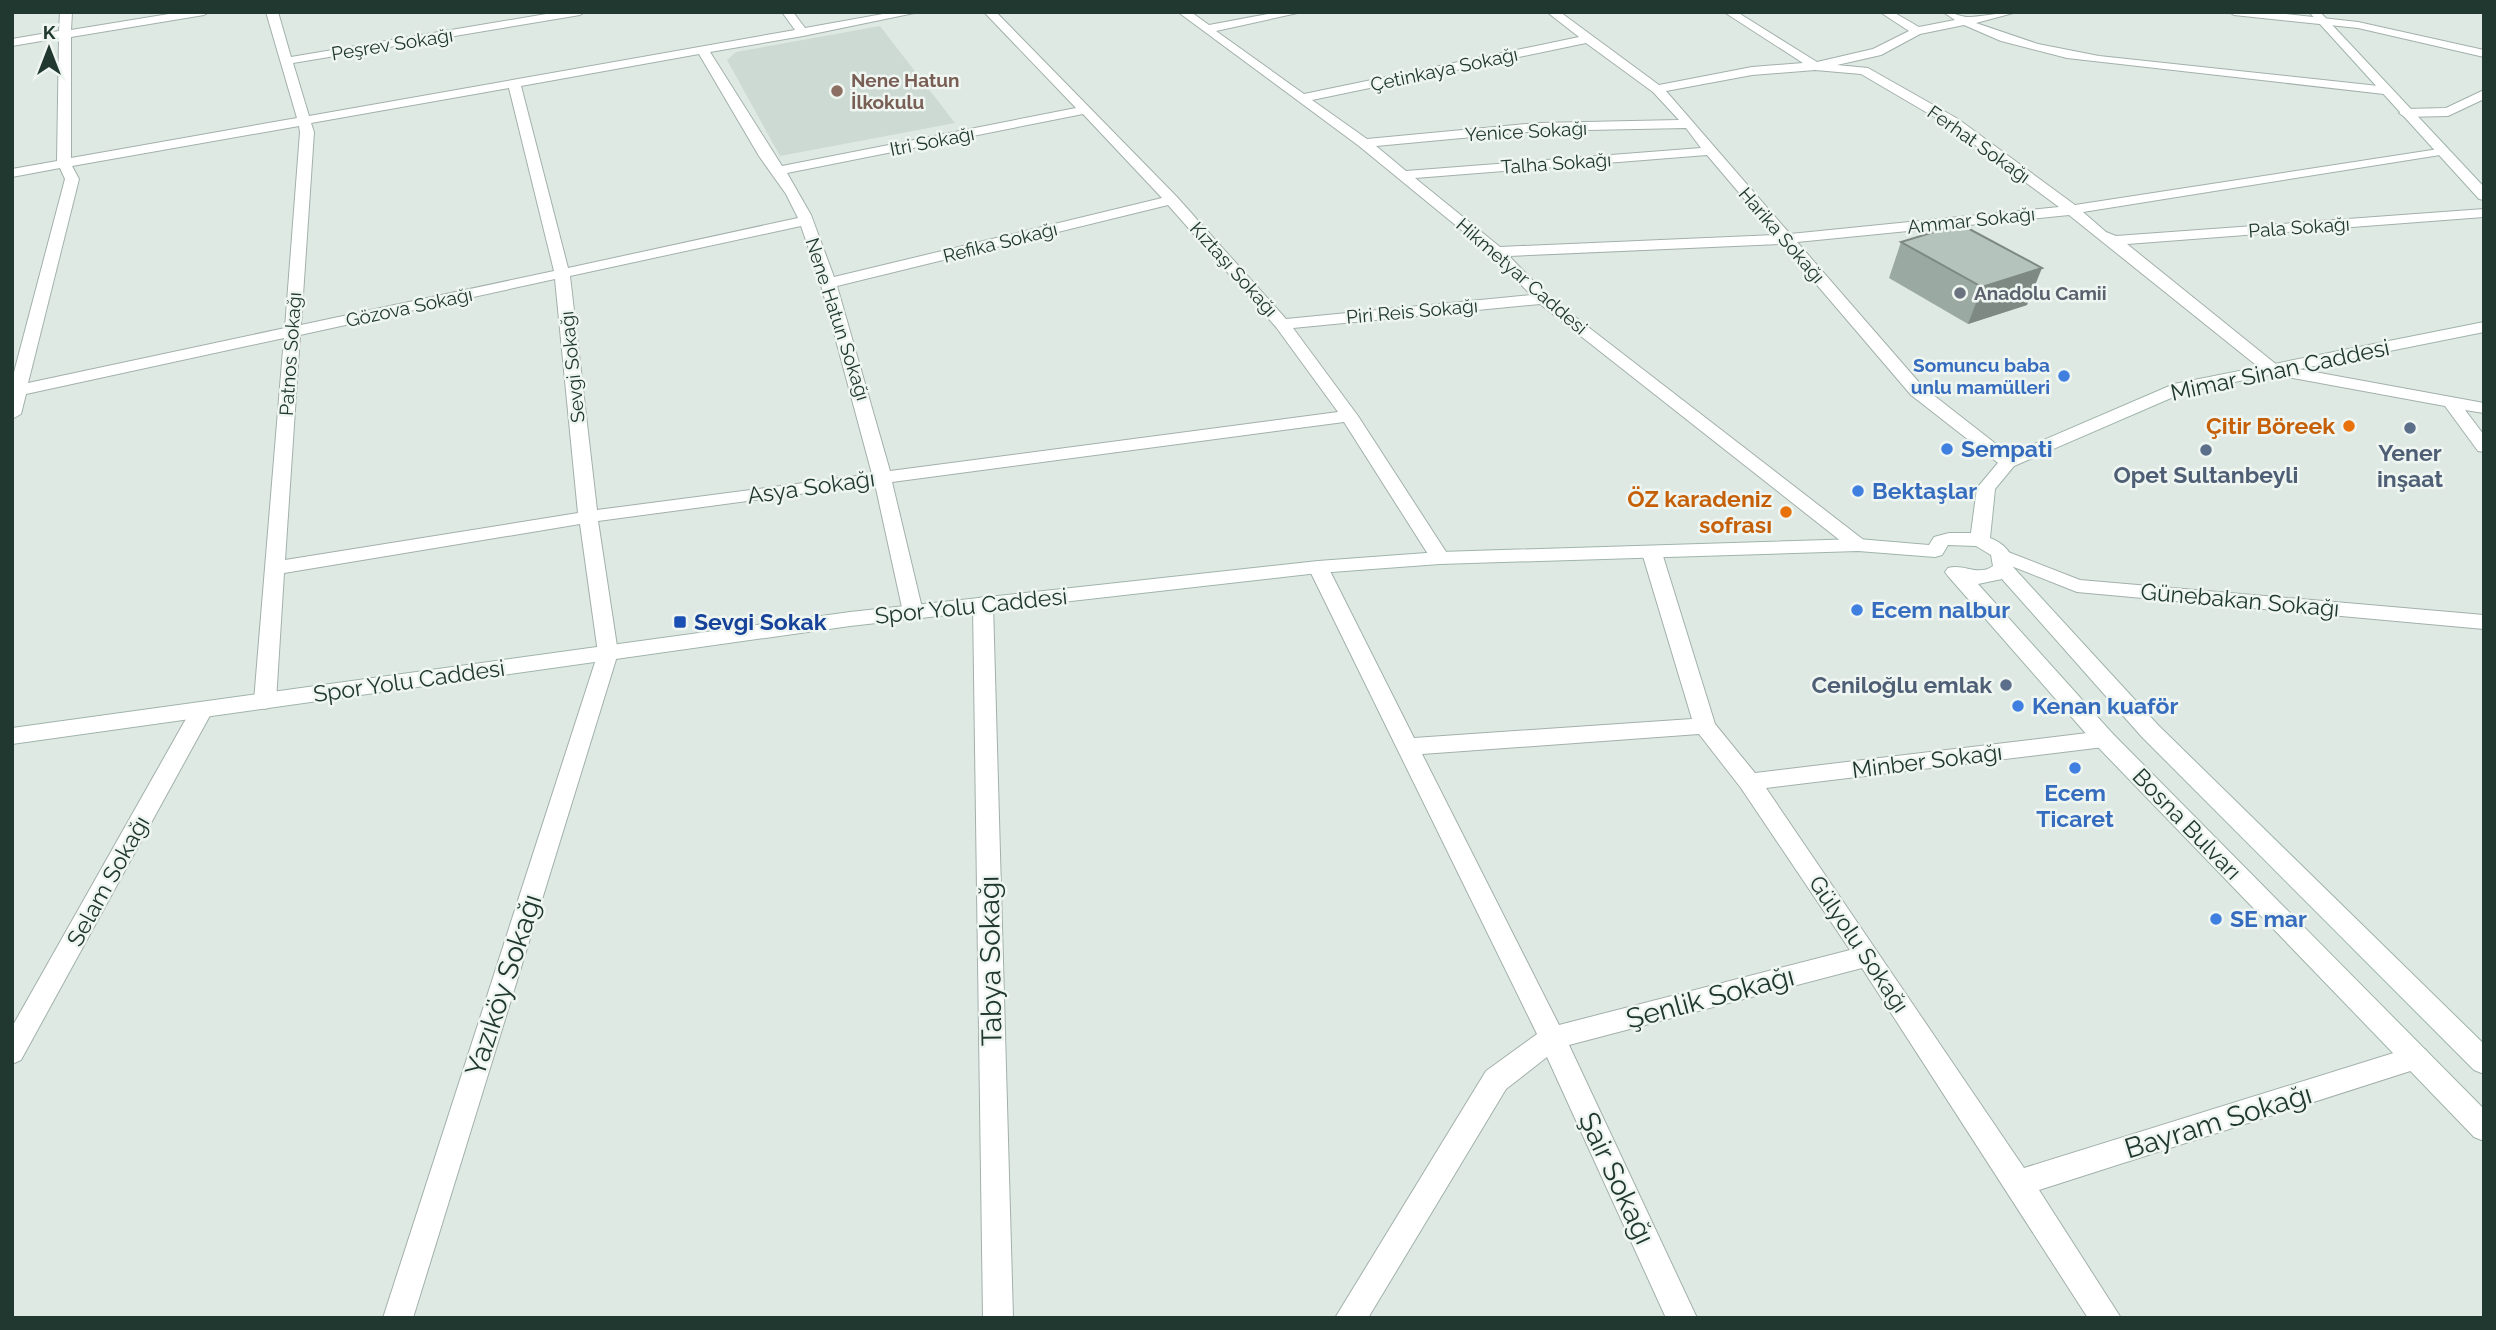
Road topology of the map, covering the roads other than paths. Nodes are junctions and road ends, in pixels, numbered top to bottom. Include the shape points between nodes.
1 (66, 12) edge
2 (204, 12) edge
3 (272, 12) edge
4 (580, 12) edge
5 (786, 12) edge
6 (914, 12) edge
7 (989, 12) edge
8 (1183, 12) edge
9 (1297, 12) edge
10 (1552, 12) edge
11 (1729, 12) edge
12 (1885, 12) edge
13 (1948, 12) edge
14 (2012, 12) edge
15 (2234, 12) edge
16 (2319, 16) edge
17 (1963, 22) junction
18 (1208, 29) junction
19 (1917, 31) junction
20 (803, 33) junction
21 (65, 34) junction
22 (1587, 39) junction
23 (12, 43) edge
24 (703, 51) junction
25 (2484, 54) edge
26 (286, 61) junction
27 (1815, 66) junction
28 (514, 85) junction
29 (1657, 89) junction
30 (2384, 90) junction
31 (2484, 93) edge
32 (1302, 98) junction
33 (1086, 110) junction
34 (2405, 113) junction
35 (303, 122) junction
36 (1690, 124) junction
37 (1364, 144) junction
38 (1710, 151) junction
39 (2440, 151) junction
40 (64, 163) junction
41 (779, 171) junction
42 (12, 173) edge
43 (1402, 175) junction
44 (2484, 196) edge
45 (1172, 200) junction
46 (2072, 210) junction
47 (2484, 213) edge
48 (805, 221) junction
49 (1786, 239) junction
50 (2114, 242) junction
51 (1497, 252) junction
52 (562, 274) junction
53 (828, 283) junction
54 (1543, 299) junction
55 (1282, 324) junction
56 (2484, 327) edge
57 (292, 332) junction
58 (2272, 369) junction
59 (15, 391) edge
60 (2450, 401) junction
61 (2484, 408) edge
62 (12, 414) edge
63 (1349, 416) junction
64 (2484, 446) edge
65 (2008, 462) junction
66 (883, 477) junction
67 (588, 517) junction
68 (1980, 541) junction
69 (1858, 545) junction
70 (1935, 551) junction
71 (1652, 552) junction
72 (1440, 558) junction
73 (2003, 562) junction
74 (1318, 567) junction
75 (274, 568) junction
76 (1957, 572) junction
77 (984, 604) junction
78 (913, 612) junction
79 (2484, 622) edge
80 (608, 653) junction
81 (265, 701) junction
82 (202, 710) junction
83 (1704, 726) junction
84 (12, 736) edge
85 (2104, 740) junction
86 (1406, 747) junction
87 (1749, 782) junction
88 (1868, 956) junction
89 (1552, 1038) junction
90 (12, 1052) edge
91 (2416, 1058) junction
92 (2484, 1062) edge
93 (2484, 1128) edge
94 (2019, 1183) junction
95 (398, 1318) edge
96 (998, 1318) edge
97 (1350, 1318) edge
98 (1682, 1318) edge
99 (2106, 1318) edge

1 - 21 street
2 - 21 street
3 - 26 street, Patnos Sokağı
4 - 26 street, Peşrev Sokağı
5 - 20 street
6 - 20 street
7 - 33 street, Kıztaşı Sokağı
8 - 18 street, Hikmetyar Caddesi
9 - 18 street
10 - 22 street, Harika Sokağı
11 - 27 street, Ferhat Sokağı
12 - 19 street
13 - 17 street
14 - 17 street
15 - 16 street
16 - 25 street
16 - 30 street
17 - 19 street
17 - 30 street via 2014,40 2098,59
18 - 32 street, Hikmetyar Caddesi
19 - 27 street via 1877,52
20 - 24 street
21 - 23 street
21 - 40 street
22 - 29 street, Harika Sokağı
22 - 32 street, Çetinkaya Sokağı
24 - 28 street
24 - 41 street, Nene Hatun Sokağı
26 - 35 street, Patnos Sokağı
27 - 29 street via 1752,71
27 - 46 street, Ferhat Sokağı via 1864,71 1953,122
28 - 35 street
28 - 52 street, Sevgi Sokağı
29 - 36 street, Harika Sokağı
30 - 34 street
31 - 34 street via 2448,112
32 - 37 street, Hikmetyar Caddesi
33 - 41 street, Itri Sokağı
33 - 45 street, Kıztaşı Sokağı
34 - 39 street
35 - 40 street
35 - 57 street, Patnos Sokağı via 307,132
36 - 37 street, Yenice Sokağı via 1538,127
36 - 38 street, Harika Sokağı
37 - 43 street, Hikmetyar Caddesi
38 - 43 street, Talha Sokağı
38 - 49 street, Harika Sokağı
39 - 44 street
39 - 46 street, Ammar Sokağı
40 - 42 street
40 - 59 street via 72,179
41 - 48 street, Nene Hatun Sokağı
43 - 51 street, Hikmetyar Caddesi
45 - 53 street, Refika Sokağı
45 - 55 street, Kıztaşı Sokağı
46 - 49 street, Ammar Sokağı
46 - 50 street, Ferhat Sokağı
47 - 50 street, Pala Sokağı
48 - 52 street, Gözova Sokağı
48 - 53 street, Nene Hatun Sokağı
49 - 51 street, Ammar Sokağı
49 - 65 street, Harika Sokağı via 1917,391
50 - 58 street, Ferhat Sokağı
51 - 54 street, Hikmetyar Caddesi
52 - 57 street, Gözova Sokağı
52 - 67 street, Sevgi Sokağı
53 - 66 street, Nene Hatun Sokağı
54 - 55 street, Piri Reis Sokağı
54 - 69 street, Hikmetyar Caddesi
55 - 63 street, Kıztaşı Sokağı
56 - 58 street, Mimar Sinan Caddesi
57 - 59 street, Gözova Sokağı
57 - 75 street, Patnos Sokağı
58 - 60 street
58 - 65 street, Mimar Sinan Caddesi via 2180,388
59 - 62 street
60 - 61 street
60 - 64 street
63 - 66 street, Asya Sokağı
63 - 72 street, Kıztaşı Sokağı
65 - 68 street, Mimar Sinan Caddesi via 1986,488
66 - 67 street, Asya Sokağı
66 - 78 street, Nene Hatun Sokağı
67 - 75 street, Asya Sokağı
67 - 80 street, Sevgi Sokağı
68 - 70 street via 1949,538
68 - 73 street
69 - 70 street, Spor Yolu Caddesi
69 - 71 street, Spor Yolu Caddesi
70 - 76 street, Bosna Bulvarı via 1942,563
71 - 72 street, Spor Yolu Caddesi
71 - 83 street, Gülyolu Sokağı
72 - 74 street, Spor Yolu Caddesi
73 - 76 street via 1999,573 1980,578
73 - 79 street, Günebakan Sokağı via 2077,586
73 - 92 street, Bosna Bulvarı via 2150,731
74 - 77 street, Spor Yolu Caddesi
74 - 86 street, Şair Sokağı
75 - 81 street, Patnos Sokağı
76 - 85 street, Bosna Bulvarı
77 - 78 street, Spor Yolu Caddesi
77 - 96 street, Tabya Sokağı
78 - 80 street, Spor Yolu Caddesi
80 - 81 street, Spor Yolu Caddesi
80 - 95 street, Yazıköy Sokağı
81 - 82 street, Spor Yolu Caddesi
82 - 84 street, Spor Yolu Caddesi
82 - 90 street, Selam Sokağı
83 - 86 street
83 - 87 street, Gülyolu Sokağı
85 - 87 street, Minber Sokağı
85 - 91 street, Bosna Bulvarı
86 - 89 street, Şair Sokağı
87 - 88 street, Gülyolu Sokağı
88 - 89 street, Şenlik Sokağı
88 - 94 street, Gülyolu Sokağı
89 - 97 street via 1496,1080
89 - 98 street, Şair Sokağı
91 - 93 street, Bosna Bulvarı
91 - 94 street, Bayram Sokağı
94 - 99 street, Gülyolu Sokağı

